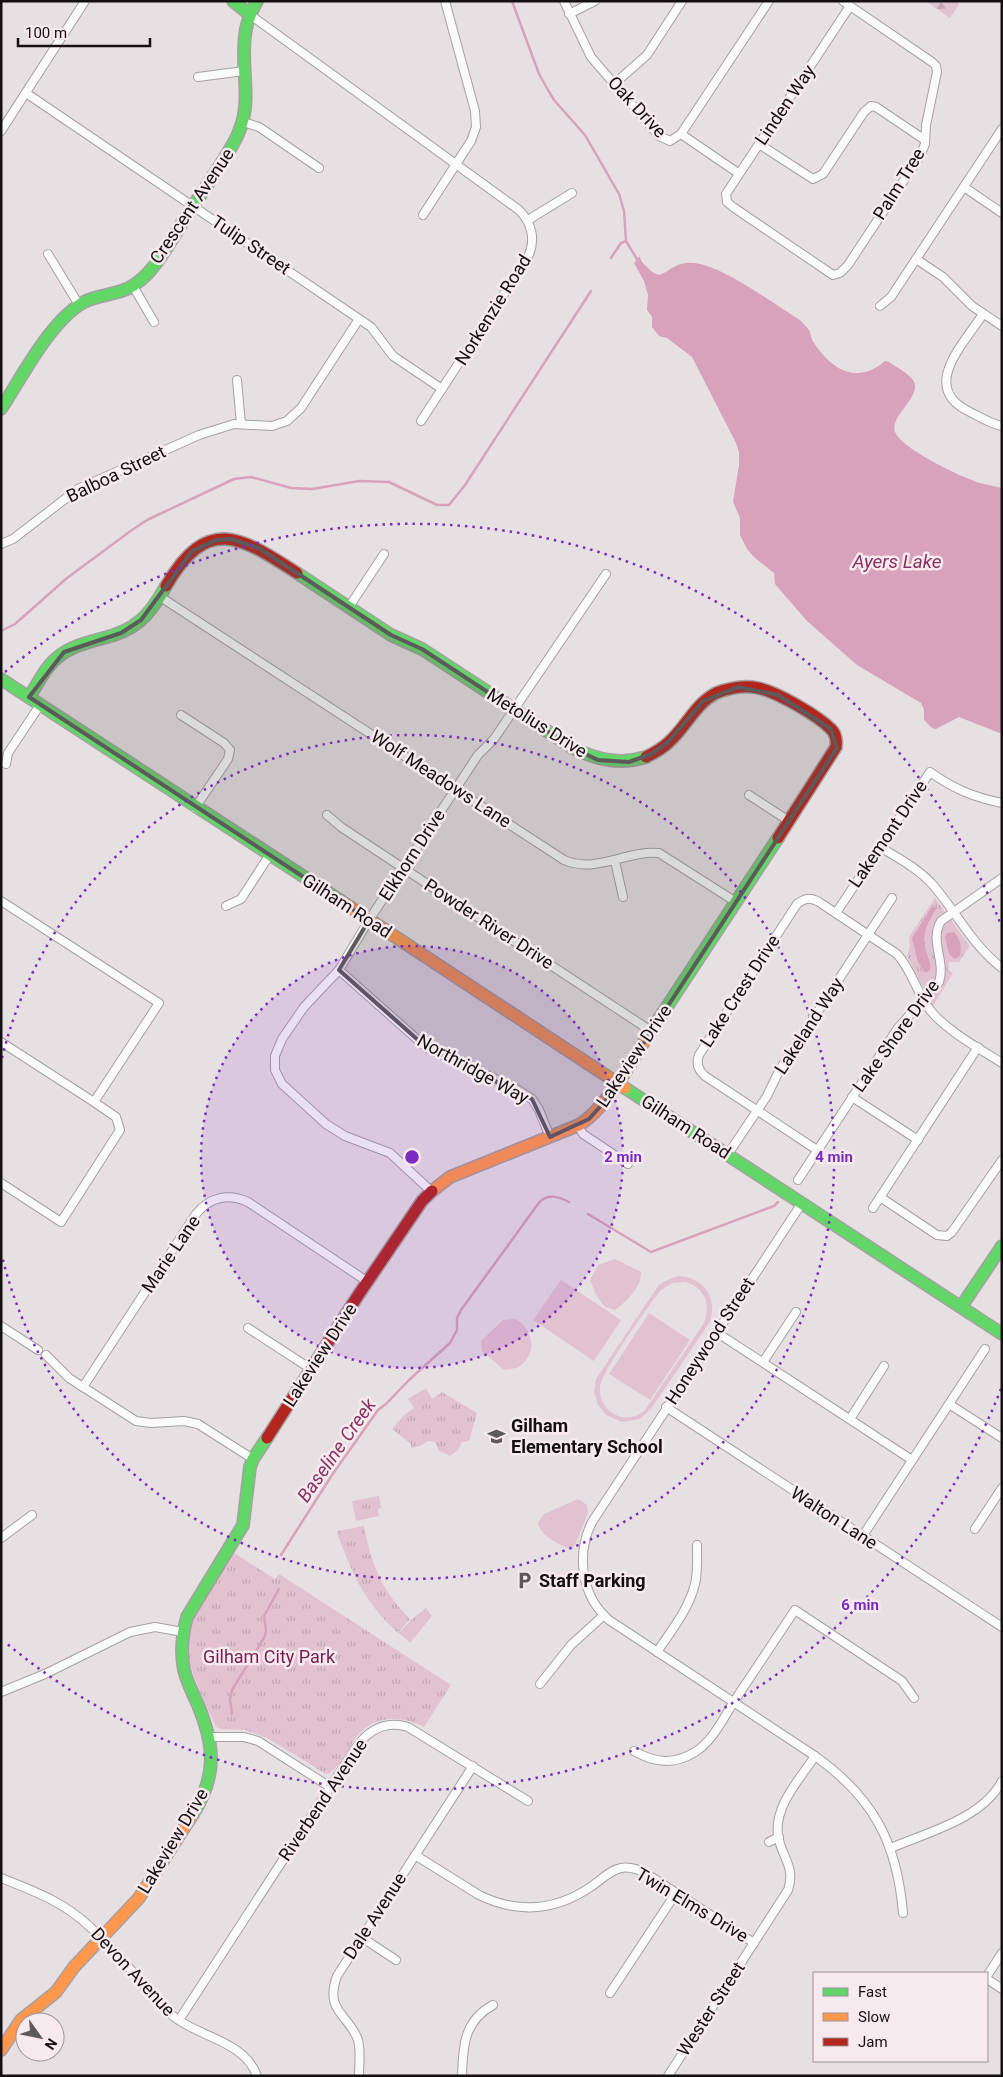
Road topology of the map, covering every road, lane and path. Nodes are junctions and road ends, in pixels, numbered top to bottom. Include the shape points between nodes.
1 (85, 1) edge
2 (232, 1) edge
3 (257, 1) edge
4 (445, 1) edge
5 (564, 1) edge
6 (595, 1) edge
7 (682, 1) edge
8 (769, 1) edge
9 (843, 1) edge
10 (850, 6) junction
11 (249, 14) junction
12 (569, 14) junction
13 (244, 71) junction
14 (198, 77) dead end
15 (614, 84) junction
16 (26, 93) junction
17 (243, 122) junction
18 (1002, 129) edge
19 (1, 130) edge
20 (681, 134) junction
21 (925, 140) junction
22 (759, 144) junction
23 (456, 164) junction
24 (319, 168) dead end
25 (738, 173) junction
26 (964, 187) junction
27 (572, 193) dead end
28 (730, 205) joint
29 (194, 206) junction
30 (1002, 212) edge
31 (424, 214) dead end
32 (528, 220) junction
33 (48, 254) dead end
34 (916, 259) junction
35 (133, 286) junction
36 (79, 305) junction
37 (880, 306) dead end
38 (983, 314) junction
39 (359, 319) junction
40 (154, 322) dead end
41 (1002, 326) edge
42 (237, 380) dead end
43 (442, 389) junction
44 (1, 409) edge
45 (421, 421) dead end
46 (242, 424) junction
47 (1002, 426) edge
48 (1, 544) edge
49 (384, 554) dead end
50 (606, 574) dead end
51 (159, 596) junction
52 (349, 607) junction
53 (1, 679) edge
54 (29, 697) junction
55 (40, 704) junction
56 (514, 709) junction
57 (180, 715) dead end
58 (834, 753) joint
59 (6, 764) dead end
60 (455, 788) junction
61 (749, 795) dead end
62 (1002, 803) edge
63 (195, 808) junction
64 (327, 815) dead end
65 (789, 821) junction
66 (880, 847) junction
67 (269, 856) junction
68 (615, 861) junction
69 (403, 868) junction
70 (1002, 878) edge
71 (623, 897) dead end
72 (892, 898) dead end
73 (1, 900) edge
74 (736, 902) junction
75 (226, 906) dead end
76 (952, 912) junction
77 (836, 913) junction
78 (369, 920) junction
79 (868, 934) junction
80 (1002, 968) edge
81 (339, 970) junction
82 (923, 999) junction
83 (651, 1031) junction
84 (1, 1042) edge
85 (978, 1047) junction
86 (1002, 1063) edge
87 (618, 1082) junction
88 (852, 1097) junction
89 (94, 1102) junction
90 (757, 1111) junction
91 (578, 1126) junction
92 (550, 1137) junction
93 (918, 1140) junction
94 (817, 1150) junction
95 (728, 1154) junction
96 (1002, 1160) edge
97 (628, 1164) dead end
98 (798, 1180) dead end
99 (1, 1183) edge
100 (431, 1191) junction
101 (880, 1197) junction
102 (802, 1203) junction
103 (873, 1208) dead end
104 (1002, 1246) edge
105 (368, 1282) junction
106 (961, 1307) junction
107 (796, 1312) dead end
108 (1, 1326) edge
109 (248, 1328) dead end
110 (716, 1332) junction
111 (1002, 1334) edge
112 (985, 1349) dead end
113 (38, 1350) dead end
114 (46, 1355) dead end
115 (763, 1362) junction
116 (884, 1366) dead end
117 (311, 1369) junction
118 (83, 1387) junction
119 (949, 1404) junction
120 (666, 1408) junction
121 (850, 1419) junction
122 (1002, 1438) edge
123 (253, 1459) junction
124 (912, 1460) junction
125 (1002, 1488) edge
126 (32, 1515) dead end
127 (975, 1529) dead end
128 (862, 1537) junction
129 (1, 1538) edge
130 (697, 1545) dead end
131 (604, 1615) junction
132 (1002, 1627) edge
133 (182, 1632) junction
134 (657, 1652) junction
135 (540, 1684) dead end
136 (1, 1692) edge
137 (914, 1698) dead end
138 (734, 1703) junction
139 (211, 1737) junction
140 (634, 1751) dead end
141 (816, 1756) junction
142 (473, 1766) junction
143 (1002, 1781) edge
144 (330, 1787) junction
145 (528, 1801) dead end
146 (779, 1838) junction
147 (769, 1842) dead end
148 (891, 1848) junction
149 (415, 1855) junction
150 (1, 1878) edge
151 (676, 1893) junction
152 (903, 1913) dead end
153 (361, 1938) junction
154 (102, 1939) junction
155 (754, 1943) junction
156 (1002, 1953) edge
157 (396, 1960) dead end
158 (988, 1976) edge
159 (988, 1979) edge
160 (1002, 1989) edge
161 (610, 1993) dead end
162 (493, 2005) dead end
163 (179, 2020) junction
164 (1, 2050) edge
165 (257, 2076) edge
166 (359, 2076) edge
167 (462, 2076) edge
168 (668, 2076) edge

1 - 16 street
2 - 11 street
3 - 11 street
4 - 23 street via 477,118 475,134
5 - 12 street, Oak Drive
6 - 12 street
7 - 15 street via 647,55
8 - 20 street
9 - 10 street
10 - 21 street, Palm Tree via 936,66
10 - 22 street, Linden Way
11 - 13 street, Crescent Avenue
11 - 23 street
12 - 15 street, Oak Drive via 591,57
13 - 14 street
13 - 17 street, Crescent Avenue via 247,96
15 - 20 street, Oak Drive via 663,139 673,140
16 - 19 street
16 - 29 street, Tulip Street
17 - 24 street via 254,125
17 - 29 street, Crescent Avenue via 229,151
18 - 26 street
20 - 25 street, Oak Drive
21 - 22 street via 871,106 823,174 813,179
21 - 28 street, Palm Tree via 920,156 843,270 836,274 827,272
22 - 25 street, Linden Way
23 - 31 street
23 - 32 street
25 - 28 street, Linden Way via 726,194
26 - 30 street
26 - 34 street
27 - 32 street
29 - 35 street, Crescent Avenue via 153,266
29 - 39 street, Tulip Street
32 - 43 street, Norkenzie Road via 532,236 528,257
33 - 36 street
34 - 37 street via 891,297
34 - 38 street via 943,276
35 - 36 street, Crescent Avenue
35 - 40 street
36 - 44 street, Crescent Avenue via 52,331
38 - 41 street
38 - 47 street via 950,364 945,386 958,406
39 - 43 street, Tulip Street via 375,331 393,356
39 - 46 street, Balboa Street via 294,416 272,426
42 - 46 street
43 - 45 street, Norkenzie Road
46 - 48 street, Balboa Street via 216,428 92,482 64,499 13,539
49 - 52 street
50 - 56 street, Elkhorn Drive
51 - 52 street, Metolius Drive via 192,551 216,540 231,539 246,541 259,548
51 - 54 street, Metolius Drive via 135,626 58,656
51 - 60 street, Wolf Meadows Lane
52 - 56 street, Metolius Drive via 391,635 422,649
53 - 54 street, Gilham Road
54 - 55 street, Gilham Road
55 - 59 street via 10,750
55 - 63 street, Gilham Road
56 - 58 street, Metolius Drive via 587,756 608,762 629,762 661,748 696,706 711,695 738,687 757,688 778,695 832,729 837,738
56 - 60 street, Elkhorn Drive
57 - 63 street via 224,742 230,750 228,759
58 - 65 street, Lakeview Drive
60 - 68 street, Wolf Meadows Lane via 564,860 585,865
60 - 69 street, Elkhorn Drive
61 - 65 street
62 - 66 street, Lakemont Drive via 970,795 930,772
63 - 67 street, Gilham Road
64 - 69 street, Powder River Drive
65 - 74 street, Lakeview Drive
66 - 76 street via 926,878
66 - 77 street, Lakemont Drive
67 - 75 street via 242,898
67 - 78 street, Gilham Road
68 - 71 street
68 - 74 street, Wolf Meadows Lane via 659,853
69 - 78 street, Elkhorn Drive
69 - 83 street, Powder River Drive
70 - 76 street, Lake Shore Drive
72 - 79 street, Lakeland Way
73 - 89 street via 159,1003
74 - 83 street, Lakeview Drive
76 - 80 street via 987,957
76 - 82 street, Lake Shore Drive via 936,933 941,973 939,982
77 - 79 street
77 - 90 street, Lake Crest Drive via 814,899 797,904 699,1055 697,1061 701,1073
78 - 81 street, Elkhorn Drive
78 - 87 street, Gilham Road
79 - 82 street via 901,958
79 - 90 street, Lakeland Way via 779,1071
81 - 92 street, Northridge Way via 427,1048 532,1099
81 - 100 street, Elkhorn Drive via 312,997 289,1028 278,1047 271,1071 288,1091 332,1129 390,1153
82 - 85 street via 934,1016
82 - 88 street, Lake Shore Drive via 898,1028
83 - 87 street, Lakeview Drive
84 - 89 street
85 - 86 street
85 - 93 street
87 - 91 street, Lakeview Drive via 595,1114
87 - 95 street, Gilham Road
88 - 93 street
88 - 94 street, Lake Shore Drive
89 - 99 street via 116,1118 120,1130 61,1222
90 - 94 street, Lake Crest Drive
90 - 95 street, Lakeland Way
91 - 92 street, Lakeview Drive
91 - 97 street via 584,1134
92 - 100 street, Lakeview Drive via 450,1177
93 - 101 street
94 - 98 street, Lake Shore Drive
95 - 102 street, Gilham Road
96 - 101 street via 947,1236 938,1235
100 - 105 street, Lakeview Drive
101 - 103 street
102 - 106 street, Gilham Road
102 - 110 street, Honeywood Street
104 - 106 street
105 - 117 street, Lakeview Drive
105 - 118 street, Marie Lane via 248,1202 217,1198 196,1214
106 - 111 street, Gilham Road
107 - 115 street
108 - 113 street
109 - 117 street
110 - 115 street
110 - 120 street, Honeywood Street
112 - 119 street
114 - 118 street via 64,1374
115 - 121 street
116 - 121 street
117 - 123 street, Lakeview Drive
118 - 123 street via 136,1422 184,1421 198,1424
119 - 122 street
119 - 124 street
120 - 128 street, Walton Lane
120 - 131 street, Honeywood Street via 587,1532 583,1550 584,1575 592,1598
121 - 124 street
123 - 133 street, Lakeview Drive via 248,1474 243,1525 190,1611
124 - 128 street
125 - 127 street
126 - 129 street
128 - 132 street, Walton Lane
130 - 134 street via 697,1571 692,1594
131 - 134 street, Honeywood Street
131 - 135 street via 571,1645
133 - 136 street via 155,1627 130,1632
133 - 139 street, Lakeview Drive via 184,1670
134 - 138 street, Honeywood Street
137 - 138 street via 902,1681 795,1610
138 - 140 street via 707,1742 689,1756 663,1762
138 - 141 street, Honeywood Street
139 - 144 street via 244,1737 258,1741
139 - 154 street, Lakeview Drive via 213,1766 199,1804 139,1898
141 - 146 street, Wester Street via 783,1806 778,1824
141 - 148 street, Honeywood Street via 843,1778 864,1802
142 - 144 street, Riverbend Avenue via 414,1730 402,1725 387,1725 366,1735
142 - 145 street, Riverbend Avenue
142 - 149 street, Dale Avenue
143 - 148 street via 989,1799 969,1815
144 - 163 street, Riverbend Avenue
146 - 147 street
146 - 155 street, Wester Street via 789,1864 790,1884
148 - 152 street, Honeywood Street
149 - 151 street, Twin Elms Drive via 479,1896 506,1906 534,1908 560,1903 613,1871 626,1867 647,1874
149 - 153 street, Dale Avenue
150 - 154 street, Devon Avenue via 61,1904
151 - 155 street, Twin Elms Drive
151 - 161 street
153 - 157 street
153 - 166 street, Dale Avenue via 336,1976 333,1994 338,2011 357,2039
154 - 163 street, Devon Avenue
154 - 164 street, Lakeview Drive via 74,1967 51,1997 21,2020
155 - 168 street, Wester Street
156 - 158 street
159 - 160 street
162 - 167 street via 477,2016 470,2028
163 - 165 street, Devon Avenue via 196,2031 213,2036 242,2055 253,2065

